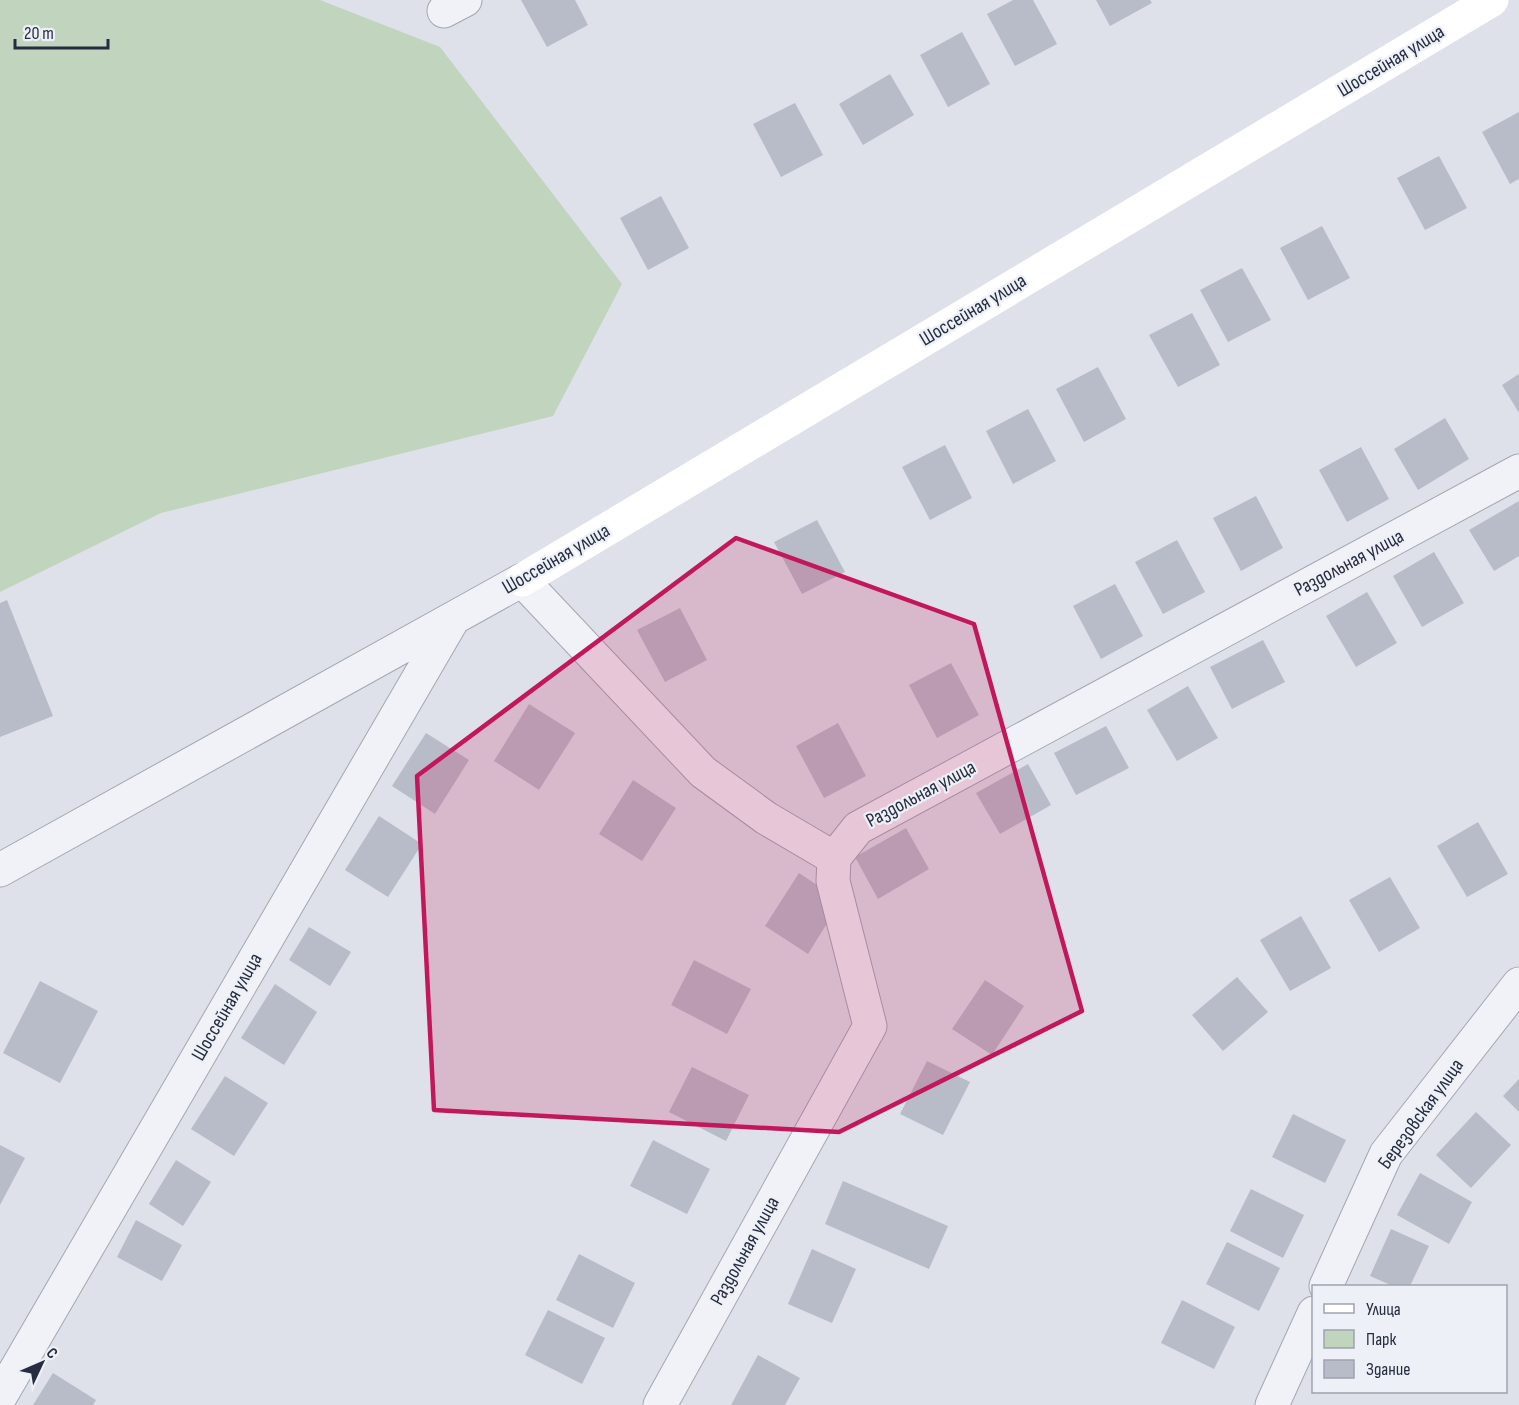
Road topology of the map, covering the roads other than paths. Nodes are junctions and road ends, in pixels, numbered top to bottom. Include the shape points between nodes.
1 (1492, 0) edge
2 (1519, 471) edge
3 (522, 580) junction
4 (454, 618) junction
5 (834, 858) junction
6 (0, 870) edge
7 (1519, 984) edge
8 (1327, 1285) edge
9 (1312, 1317) edge
10 (0, 1397) edge
11 (660, 1405) edge
12 (1272, 1405) edge

1 - 3 street, Шоссейная улица
2 - 5 street, Раздольная улица via 858,828
3 - 4 street, Шоссейная улица
3 - 5 street via 703,772 766,818
4 - 6 street, Шоссейная улица
4 - 10 street, Шоссейная улица
5 - 11 street, Раздольная улица via 834,881 870,1026
7 - 8 street, Березовская улица via 1386,1154
9 - 12 street

